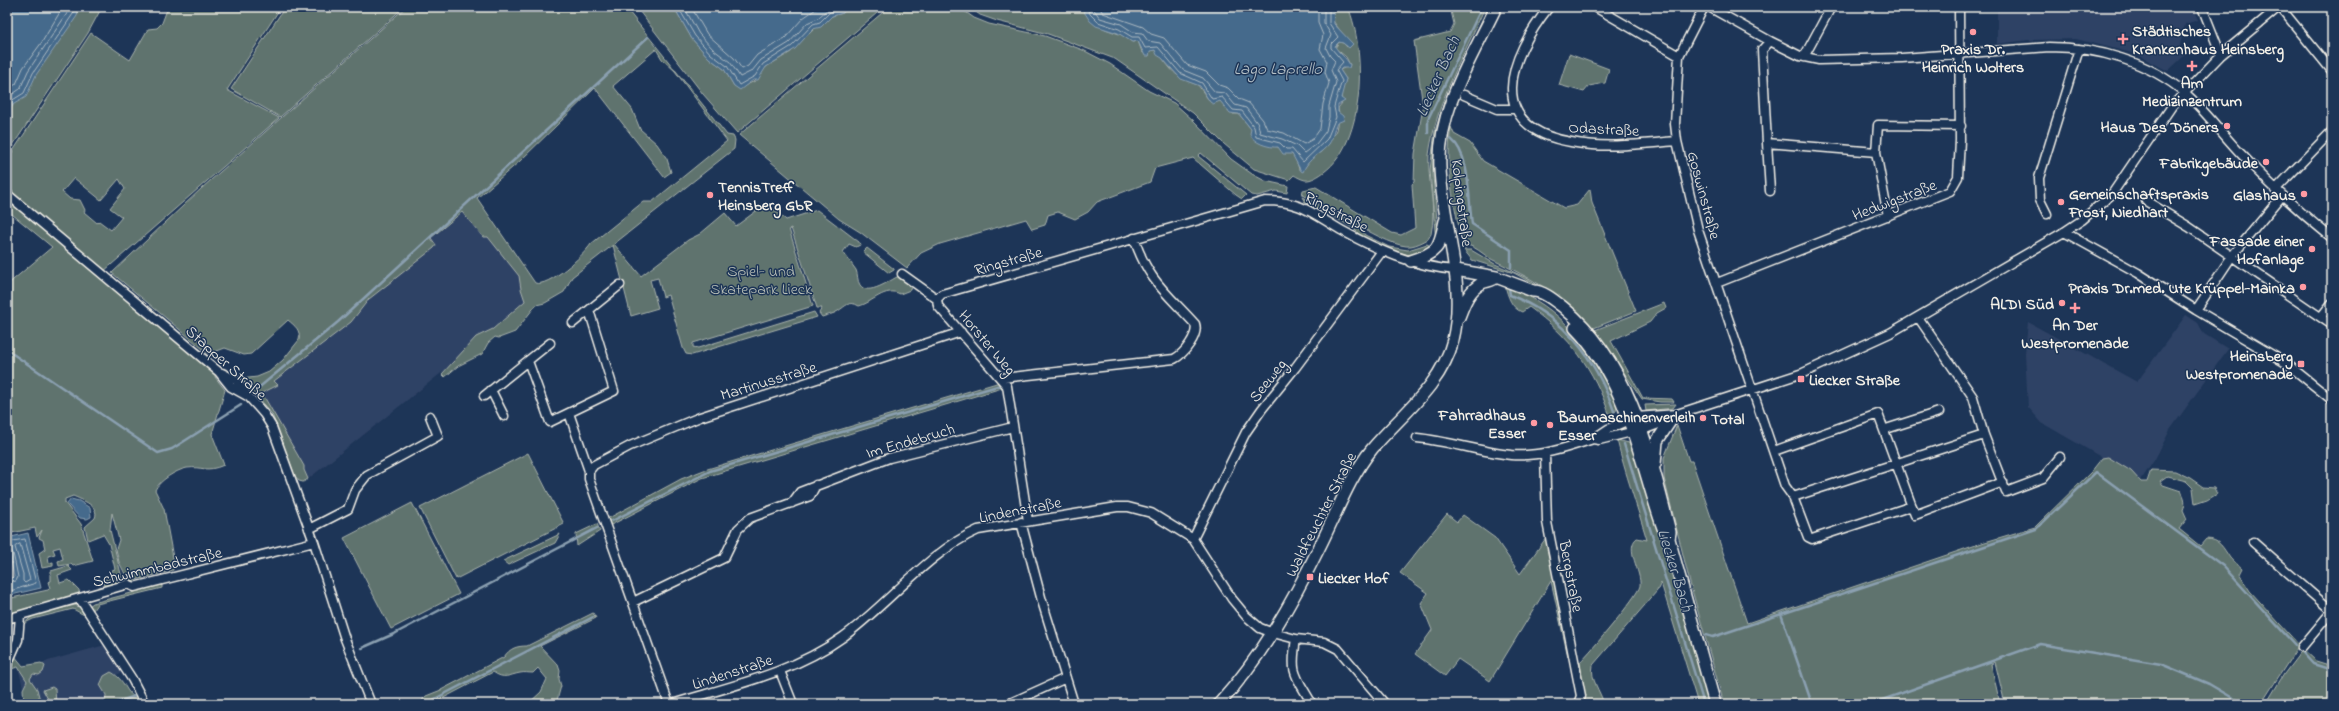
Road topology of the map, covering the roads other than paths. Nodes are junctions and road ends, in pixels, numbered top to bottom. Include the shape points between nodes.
1 (1496, 7) edge
2 (1549, 7) edge
3 (1595, 7) edge
4 (1704, 7) edge
5 (1709, 7) edge
6 (1831, 7) edge
7 (1959, 7) edge
8 (2202, 7) edge
9 (2280, 7) edge
10 (1770, 41) junction
11 (2079, 49) junction
12 (1960, 54) junction
13 (2221, 55) junction
14 (1679, 56) junction
15 (1804, 57) junction
16 (2332, 71) edge
17 (2185, 93) junction
18 (1464, 95) dead end
19 (1516, 109) junction
20 (1961, 126) junction
21 (2332, 130) edge
22 (1677, 141) junction
23 (1768, 143) junction
24 (1876, 152) junction
25 (2275, 190) junction
26 (1770, 191) dead end
27 (7, 194) edge
28 (2282, 196) junction
29 (2146, 201) dead end
30 (1445, 213) junction
31 (2047, 214) dead end
32 (1888, 216) junction
33 (2064, 232) junction
34 (1134, 238) junction
35 (2332, 238) edge
36 (1382, 251) junction
37 (2232, 256) junction
38 (1411, 261) junction
39 (1456, 270) junction
40 (902, 274) dead end
41 (1496, 277) junction
42 (1717, 283) junction
43 (620, 284) dead end
44 (937, 299) junction
45 (2332, 303) edge
46 (589, 310) junction
47 (2196, 310) junction
48 (1918, 317) junction
49 (2321, 317) junction
50 (573, 323) dead end
51 (1456, 323) junction
52 (2332, 324) edge
53 (961, 332) junction
54 (550, 343) dead end
55 (528, 362) junction
56 (1002, 378) junction
57 (491, 390) junction
58 (1751, 390) junction
59 (484, 396) dead end
60 (2332, 400) edge
61 (1939, 412) dead end
62 (569, 413) junction
63 (430, 416) dead end
64 (504, 416) dead end
65 (1674, 417) junction
66 (1632, 418) junction
67 (1013, 427) junction
68 (1637, 430) junction
69 (1886, 430) junction
70 (1984, 435) junction
71 (1417, 438) dead end
72 (1593, 439) junction
73 (1774, 451) junction
74 (1545, 453) junction
75 (2060, 457) dead end
76 (1898, 463) junction
77 (589, 471) junction
78 (1656, 474) junction
79 (2003, 482) junction
80 (1793, 497) junction
81 (1912, 506) junction
82 (1024, 521) junction
83 (309, 529) junction
84 (1193, 539) junction
85 (1669, 539) junction
86 (314, 542) junction
87 (2253, 542) dead end
88 (80, 599) junction
89 (633, 602) junction
90 (2332, 611) edge
91 (20, 616) junction
92 (7, 619) edge
93 (1273, 633) junction
94 (1296, 639) junction
95 (2302, 647) dead end
96 (7, 664) edge
97 (780, 671) junction
98 (1066, 678) junction
99 (145, 704) edge
100 (371, 704) edge
101 (671, 704) edge
102 (793, 704) edge
103 (1008, 704) edge
104 (1074, 704) edge
105 (1219, 704) edge
106 (1312, 704) edge
107 (1385, 704) edge
108 (1578, 704) edge
109 (1715, 704) edge

1 - 30 main road, Kolpingstraße via 1454,93 1442,131 1439,167
2 - 19 street, Odastraße via 1534,26 1520,52 1511,92
3 - 14 street
4 - 14 street, Goswinstraße
5 - 10 street
6 - 15 street
7 - 12 street, Hedwigstraße
8 - 13 street
9 - 13 street
9 - 16 street
10 - 15 street
10 - 23 street via 1762,50
11 - 12 street via 2050,47
11 - 17 street via 2138,64
11 - 31 street via 2038,178 2040,200
12 - 15 street via 1834,60
12 - 20 street, Hedwigstraße
13 - 17 street
14 - 22 street, Goswinstraße via 1675,124
17 - 25 street
17 - 33 street via 2153,132 2112,194 2099,207
18 - 19 street via 1497,109
19 - 22 street, Odastraße via 1531,126 1548,136 1571,142 1624,145
20 - 24 street via 1878,125
20 - 32 street, Hedwigstraße via 1958,177 1950,192
21 - 25 street
22 - 42 street, Goswinstraße via 1698,230
23 - 24 street
23 - 26 street
24 - 32 street
25 - 28 street
27 - 83 street, Stapper Straße via 219,372 231,387 249,397 272,427
28 - 35 street
28 - 37 street
29 - 37 street
30 - 38 main road via 1443,232 1437,249 1432,254
30 - 39 main road, Kolpingstraße
32 - 42 street, Hedwigstraße
33 - 47 street via 2138,273
33 - 48 street
34 - 36 street, Ringstraße via 1256,202 1276,201 1307,208
34 - 44 street, Ringstraße via 942,294
34 - 56 street via 1151,276 1195,324 1194,335 1181,354 1174,359
36 - 38 street, Ringstraße
36 - 84 street, Seeweg via 1246,432
37 - 47 street
37 - 49 street
38 - 39 street, Ringstraße
39 - 41 main road
39 - 51 main road, Waldfeuchter Straße
40 - 44 street, Horster Weg
41 - 51 main road via 1479,284 1471,292
41 - 66 main road via 1533,291 1535,296 1563,316 1580,334 1610,376
42 - 58 street, Goswinstraße
43 - 46 street
44 - 53 street, Horster Weg via 938,306
45 - 49 street
46 - 50 street
46 - 62 street via 614,390
47 - 60 street via 2286,363
48 - 58 street via 1890,333 1803,373
48 - 70 street via 1973,397
49 - 52 street
51 - 93 main road, Waldfeuchter Straße via 1444,364 1420,397 1365,460 1295,597
53 - 56 street, Horster Weg
53 - 77 street, Martinusstraße via 705,415 650,436 594,465
54 - 55 street
55 - 57 street
55 - 62 street via 550,422
56 - 67 street, Horster Weg via 1007,386
57 - 59 street
57 - 64 street
58 - 65 street
58 - 73 street, Goswinstraße
61 - 69 street
62 - 77 street
63 - 83 street via 438,436 366,475 355,490 348,509
65 - 66 street
65 - 68 street
65 - 78 main road via 1663,429 1657,441
66 - 68 main road
66 - 72 street
67 - 82 street, Horster Weg
67 - 89 street, Im Endebruch via 889,458 816,485 810,496 742,523 724,558
68 - 72 street via 1599,440
68 - 78 main road
68 - 85 main road via 1653,500
69 - 73 street via 1878,414
69 - 76 street
70 - 76 street
70 - 79 street
71 - 74 street via 1512,455
72 - 74 street
73 - 80 street, Goswinstraße via 1785,486
74 - 108 street, Bergstraße via 1547,522 1581,696
75 - 79 street via 2043,478 2006,492
76 - 80 street
76 - 81 street
77 - 89 street via 591,486
78 - 85 main road via 1670,532
79 - 81 street via 1915,515
80 - 81 street, Goswinstraße via 1808,537 1812,539
82 - 84 street, Lindenstraße via 1128,507 1151,513
82 - 97 street, Lindenstraße via 978,530 958,540 843,637 823,651
82 - 98 street, Horster Weg via 1042,601
83 - 86 street, Stapper Straße
84 - 93 street, Lindenstraße via 1246,616 1260,628
85 - 109 main road
86 - 88 street, Schwimmbadstraße via 134,587 128,584
86 - 100 street, Stapper Straße via 345,639
87 - 90 street
88 - 91 street, Schwimmbadstraße
88 - 99 street via 132,679
89 - 101 street
90 - 95 street
91 - 92 street, Schwimmbadstraße
91 - 96 street via 18,640
93 - 94 street, Lindenstraße
93 - 105 main road, Waldfeuchter Straße via 1249,668
94 - 106 street via 1293,672
94 - 107 street, Lindenstraße via 1324,642 1338,649
97 - 101 street, Lindenstraße
97 - 102 street
98 - 103 street
98 - 104 street, Horster Weg

